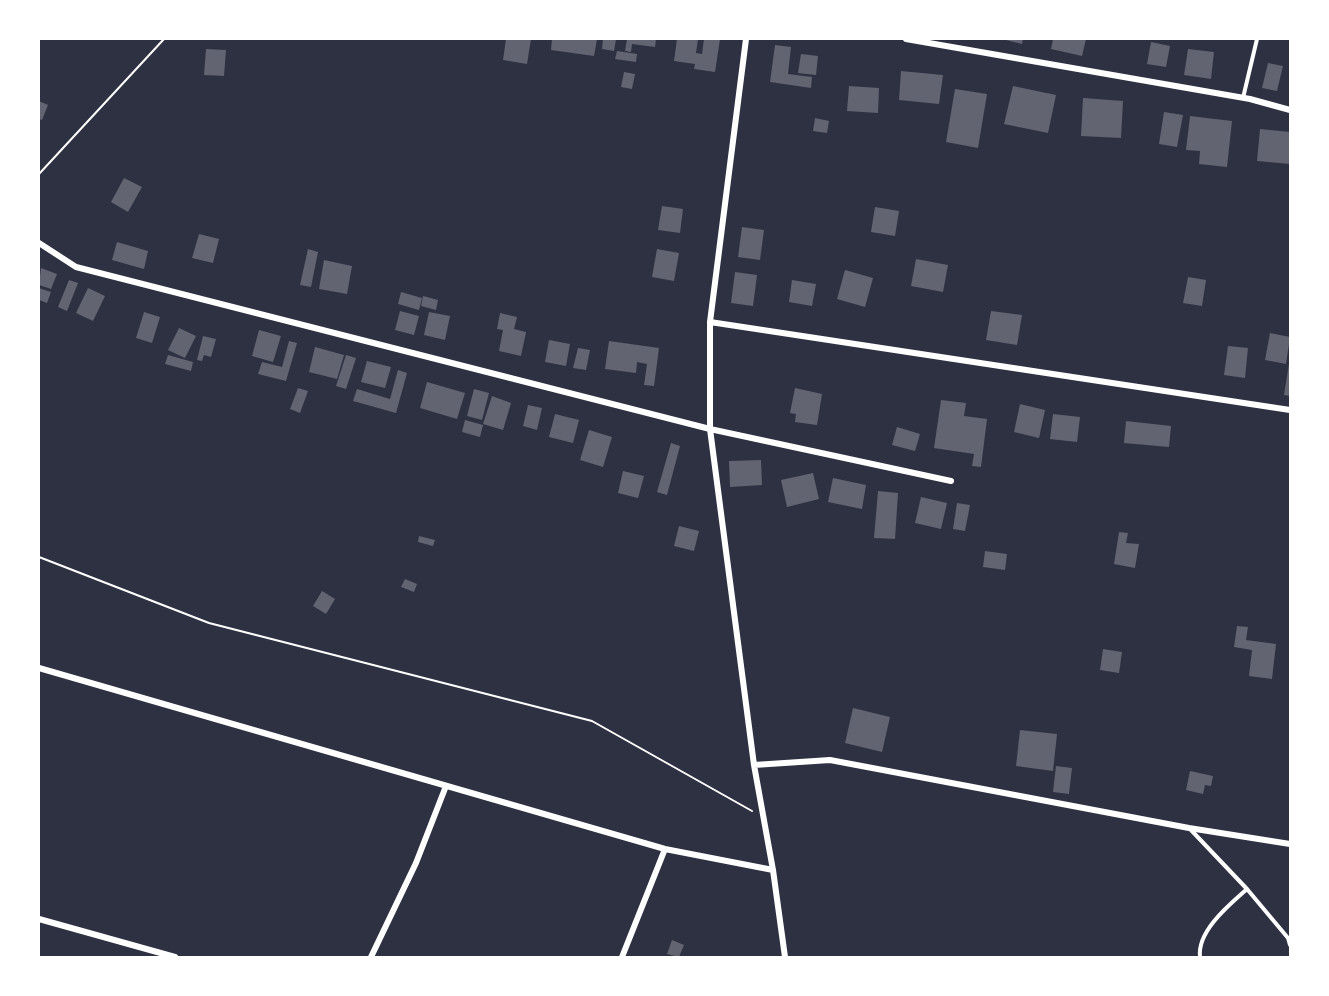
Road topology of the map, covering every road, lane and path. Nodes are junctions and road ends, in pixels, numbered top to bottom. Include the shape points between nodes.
1 (164, 39) edge
2 (746, 39) edge
3 (906, 39) edge
4 (1257, 39) edge
5 (1244, 98) junction
6 (1290, 110) edge
7 (39, 174) edge
8 (39, 243) edge
9 (710, 322) junction
10 (1290, 410) edge
11 (710, 429) junction
12 (951, 481) dead end
13 (39, 556) edge
14 (39, 668) edge
15 (754, 765) junction
16 (446, 786) junction
17 (765, 818) junction
18 (1189, 828) junction
19 (1290, 844) edge
20 (664, 849) junction
21 (773, 870) junction
22 (1247, 889) junction
23 (39, 919) edge
24 (1290, 945) edge
25 (175, 957) edge
26 (371, 957) edge
27 (622, 957) edge
28 (785, 957) edge
29 (1200, 957) edge

1 - 7 path
2 - 9 street
3 - 5 street
4 - 5 lane
5 - 6 street
8 - 11 street via 76,267
9 - 10 street
9 - 11 street
11 - 12 street
11 - 15 street
13 - 17 path via 208,623 592,721
14 - 16 street
15 - 17 street
15 - 18 street via 830,760
16 - 20 street
16 - 26 street via 416,863
17 - 21 street
18 - 19 street
18 - 22 lane
20 - 21 street
20 - 27 street
21 - 28 street
22 - 24 lane
22 - 29 lane via 1215,918 1199,949
23 - 25 street

